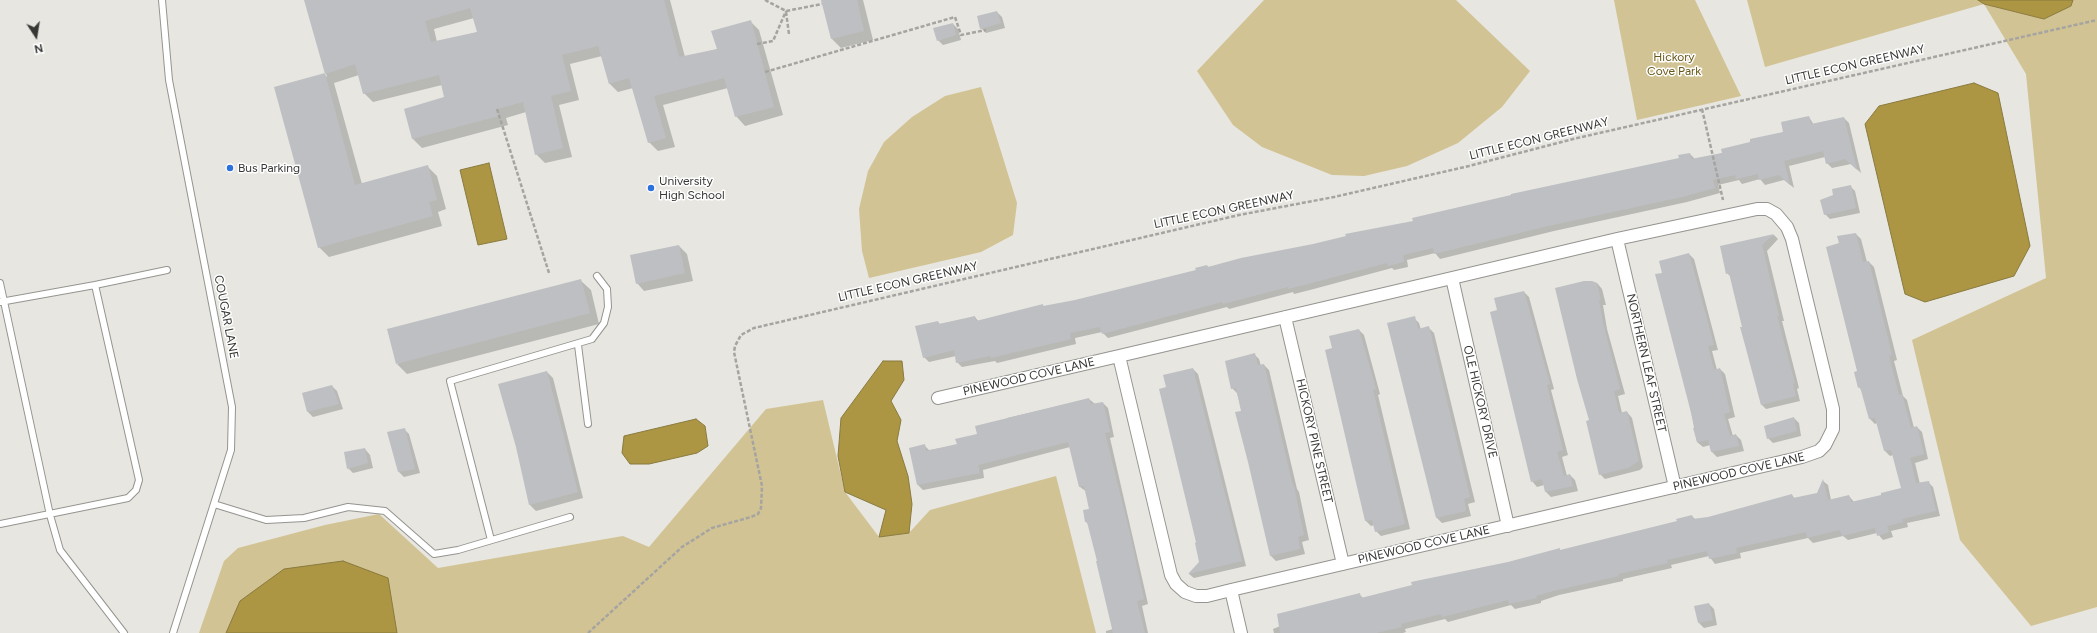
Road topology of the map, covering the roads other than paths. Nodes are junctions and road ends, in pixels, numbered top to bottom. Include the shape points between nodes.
1 (162, 0) edge
2 (1617, 239) junction
3 (167, 270) dead end
4 (597, 276) dead end
5 (1452, 278) junction
6 (0, 283) edge
7 (95, 285) junction
8 (2, 302) edge
9 (1285, 317) junction
10 (578, 345) junction
11 (1119, 356) junction
12 (938, 398) dead end
13 (588, 424) dead end
14 (1675, 487) junction
15 (214, 504) junction
16 (50, 515) junction
17 (570, 516) dead end
18 (0, 524) edge
19 (1508, 526) junction
20 (490, 540) junction
21 (1343, 564) junction
22 (1231, 590) junction
23 (124, 633) edge
24 (173, 633) edge
25 (1241, 633) edge

1 - 15 lane, COUGAR LANE via 169,80 232,407 231,450
2 - 5 street, PINEWOOD COVE LANE
2 - 14 street, NORTHERN LEAF STREET
2 - 14 street, PINEWOOD COVE LANE via 1746,210 1767,209 1776,214 1787,227 1794,245 1829,394 1834,418 1833,428 1825,445 1819,451
3 - 7 lane
4 - 10 lane via 607,289 608,307 604,322 592,340
5 - 9 street, PINEWOOD COVE LANE
5 - 19 street, OLE HICKORY DRIVE
6 - 8 lane
7 - 8 lane
7 - 16 lane via 139,480 136,490 128,498
8 - 16 lane
9 - 11 street, PINEWOOD COVE LANE
9 - 21 street, HICKORY PINE STREET
10 - 13 lane
10 - 20 lane via 450,381
11 - 12 street, PINEWOOD COVE LANE
11 - 22 street, PINEWOOD COVE LANE via 1171,575 1185,592 1196,596
14 - 19 street, PINEWOOD COVE LANE
15 - 20 lane via 266,520 304,518 348,507 385,510 434,554
15 - 24 lane, COUGAR LANE
16 - 18 lane
16 - 23 lane via 60,550
17 - 20 lane
19 - 21 street, PINEWOOD COVE LANE
21 - 22 street, PINEWOOD COVE LANE
22 - 25 street

